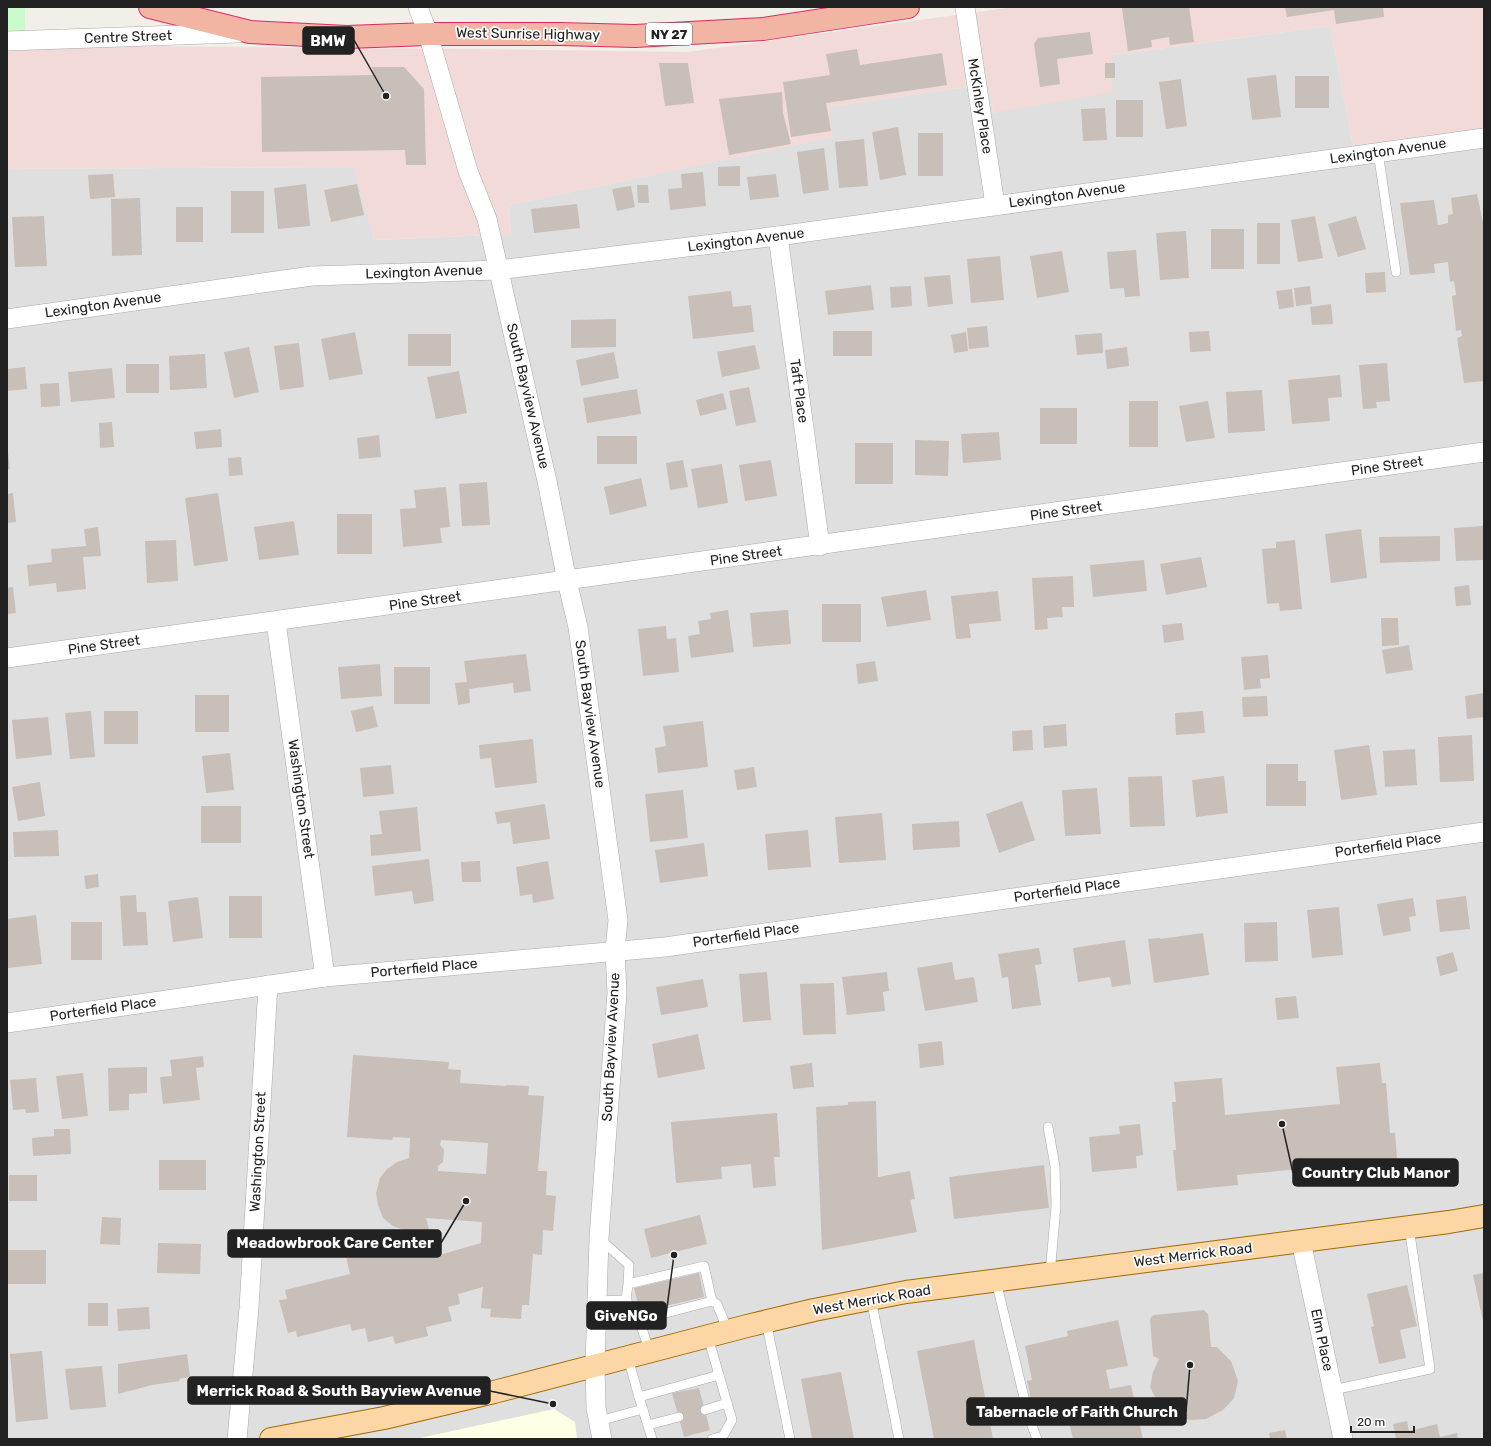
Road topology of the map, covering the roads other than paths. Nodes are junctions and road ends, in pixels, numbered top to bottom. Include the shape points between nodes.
1 (150, 7) edge
2 (418, 7) edge
3 (908, 7) edge
4 (965, 7) edge
5 (250, 32) junction
6 (428, 34) junction
7 (7, 40) edge
8 (1484, 138) edge
9 (1378, 152) junction
10 (995, 205) junction
11 (778, 236) junction
12 (498, 270) junction
13 (1396, 272) dead end
14 (7, 319) edge
15 (1484, 452) edge
16 (820, 546) junction
17 (567, 581) junction
18 (276, 622) junction
19 (7, 658) edge
20 (1484, 832) edge
21 (615, 950) junction
22 (326, 977) junction
23 (268, 985) junction
24 (7, 1023) edge
25 (1048, 1127) dead end
26 (1484, 1216) edge
27 (1409, 1227) junction
28 (599, 1238) junction
29 (1301, 1241) junction
30 (1050, 1274) junction
31 (996, 1281) junction
32 (628, 1284) junction
33 (871, 1299) junction
34 (626, 1300) junction
35 (598, 1301) junction
36 (712, 1301) junction
37 (639, 1320) junction
38 (766, 1321) junction
39 (728, 1331) junction
40 (708, 1337) junction
41 (650, 1352) junction
42 (628, 1358) junction
43 (595, 1366) junction
44 (719, 1375) junction
45 (1333, 1390) junction
46 (639, 1397) junction
47 (727, 1403) junction
48 (643, 1409) junction
49 (705, 1410) dead end
50 (679, 1417) dead end
51 (648, 1425) junction
52 (600, 1430) edge
53 (237, 1439) edge
54 (271, 1439) edge
55 (652, 1439) edge
56 (712, 1439) edge
57 (790, 1439) edge
58 (899, 1439) edge
59 (1037, 1439) edge
60 (1343, 1439) edge

1 - 5 highway, West Sunrise Highway / NY 27
2 - 6 street, South Bayview Avenue
3 - 6 highway, West Sunrise Highway / NY 27 via 763,29 635,36
4 - 10 street, McKinley Place
5 - 6 highway, West Sunrise Highway / NY 27 via 347,37
5 - 7 street, Centre Street
6 - 12 street, South Bayview Avenue via 468,171 487,219
8 - 9 street, Lexington Avenue
9 - 10 street, Lexington Avenue
9 - 13 lane
10 - 11 street, Lexington Avenue
11 - 12 street, Lexington Avenue
11 - 16 street, Taft Place
12 - 14 street, Lexington Avenue via 312,276
12 - 17 street, South Bayview Avenue via 547,481
15 - 16 street, Pine Street
16 - 17 street, Pine Street
17 - 18 street, Pine Street
17 - 21 street, South Bayview Avenue via 578,627 618,920
18 - 19 street, Pine Street
18 - 22 street, Washington Street
20 - 21 street, Porterfield Place via 665,947
21 - 22 street, Porterfield Place
21 - 28 street, South Bayview Avenue via 617,993
22 - 23 street, Porterfield Place
23 - 24 street, Porterfield Place
23 - 53 street, Washington Street via 249,1308
25 - 30 lane via 1055,1166 1056,1206
26 - 27 main road, West Merrick Road
27 - 29 main road, West Merrick Road
27 - 45 lane via 1430,1369
28 - 32 lane via 629,1265
28 - 35 street, South Bayview Avenue
29 - 30 main road, West Merrick Road
29 - 45 street, Elm Place
30 - 31 main road, West Merrick Road
31 - 33 main road, West Merrick Road
31 - 59 lane via 1029,1418
32 - 34 lane
32 - 36 lane via 650,1282 704,1266
33 - 38 main road, West Merrick Road
33 - 58 lane
34 - 35 lane
34 - 37 lane
35 - 43 street, South Bayview Avenue
36 - 37 lane via 658,1311
36 - 39 lane via 717,1304
37 - 41 lane
38 - 39 main road, West Merrick Road
38 - 57 lane
39 - 40 main road, West Merrick Road
40 - 41 main road, West Merrick Road
40 - 44 lane
41 - 42 main road, West Merrick Road
42 - 43 main road, West Merrick Road
42 - 46 lane
43 - 52 street, South Bayview Avenue via 596,1408
43 - 54 main road, West Merrick Road via 384,1418
44 - 46 lane
44 - 47 lane
45 - 60 street, Elm Place
46 - 48 lane
47 - 49 lane
47 - 56 lane via 732,1420 723,1436
48 - 51 lane
48 - 52 lane
50 - 51 lane
51 - 55 lane

